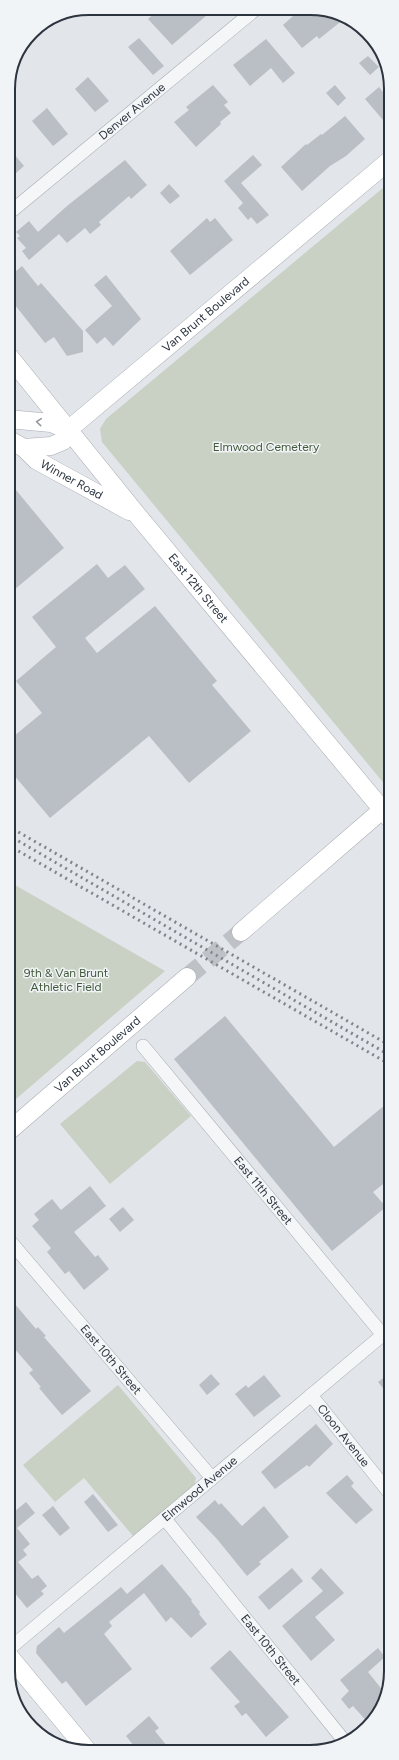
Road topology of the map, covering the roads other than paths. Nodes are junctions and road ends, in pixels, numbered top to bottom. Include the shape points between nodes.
1 (249, 15) edge
2 (384, 165) edge
3 (15, 208) edge
4 (15, 364) edge
5 (15, 420) edge
6 (68, 430) junction
7 (15, 443) edge
8 (24, 448) junction
9 (138, 516) junction
10 (384, 813) edge
11 (384, 817) edge
12 (241, 932) tunnel mouth
13 (187, 977) tunnel mouth
14 (143, 1046) dead end
15 (15, 1125) edge
16 (15, 1247) edge
17 (384, 1328) edge
18 (384, 1334) edge
19 (311, 1395) junction
20 (212, 1478) junction
21 (384, 1486) edge
22 (165, 1519) junction
23 (15, 1644) edge
24 (15, 1663) edge
25 (342, 1737) edge
26 (83, 1745) edge

1 - 3 street, Denver Avenue
2 - 6 street, Van Brunt Boulevard
4 - 6 street, East 12th Street
6 -> 5 street via 50,423
6 - 8 street, Van Brunt Boulevard via 63,441 51,446
6 - 9 street, East 12th Street
7 - 8 street, Winner Road
8 - 9 street, Winner Road via 36,460
9 - 10 street, East 12th Street
11 - 12 street
13 - 15 street, Van Brunt Boulevard
14 - 17 street, East 11th Street
16 - 20 street, East 10th Street
18 - 19 street, Elmwood Avenue
19 - 20 street, Elmwood Avenue
19 - 21 street, Cloon Avenue
20 - 22 street, Elmwood Avenue
22 - 23 street, Elmwood Avenue
22 - 25 street, East 10th Street
24 - 26 street

